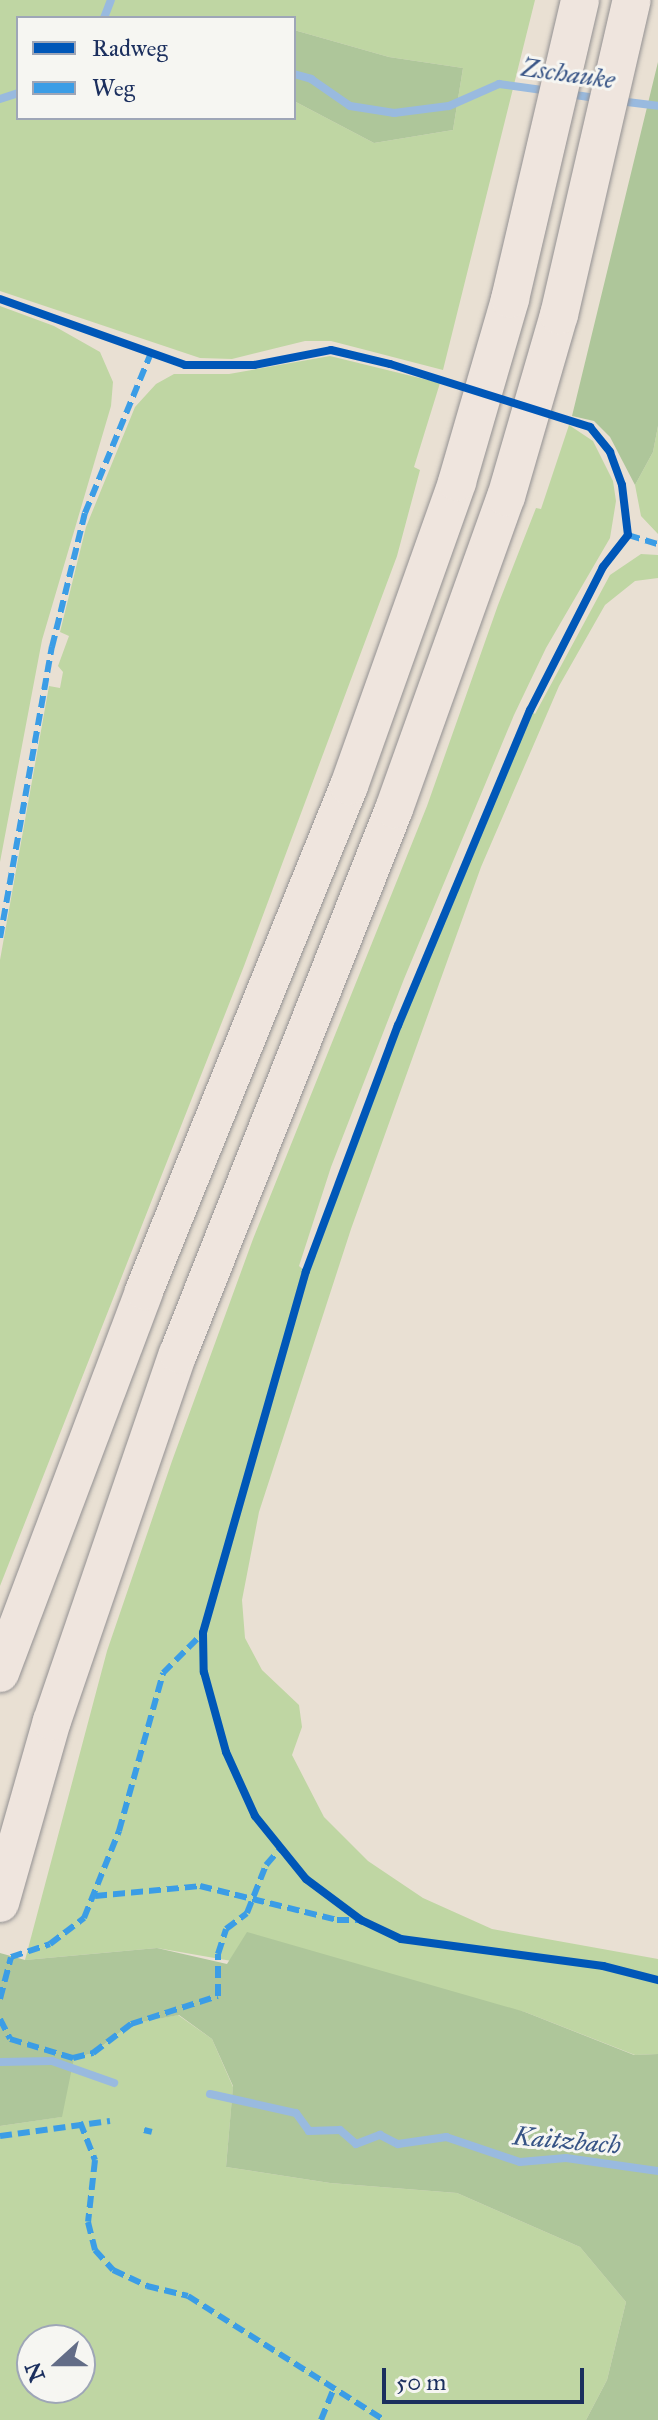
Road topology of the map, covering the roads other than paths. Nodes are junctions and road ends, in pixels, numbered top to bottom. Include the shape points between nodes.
1 (580, 0) edge
2 (632, 0) edge
3 (0, 1673) edge
4 (0, 1903) edge

1 - 3 highway via 510,299 457,482 349,786 144,1291
2 - 4 highway via 559,315 506,497 394,809 178,1354 52,1721

